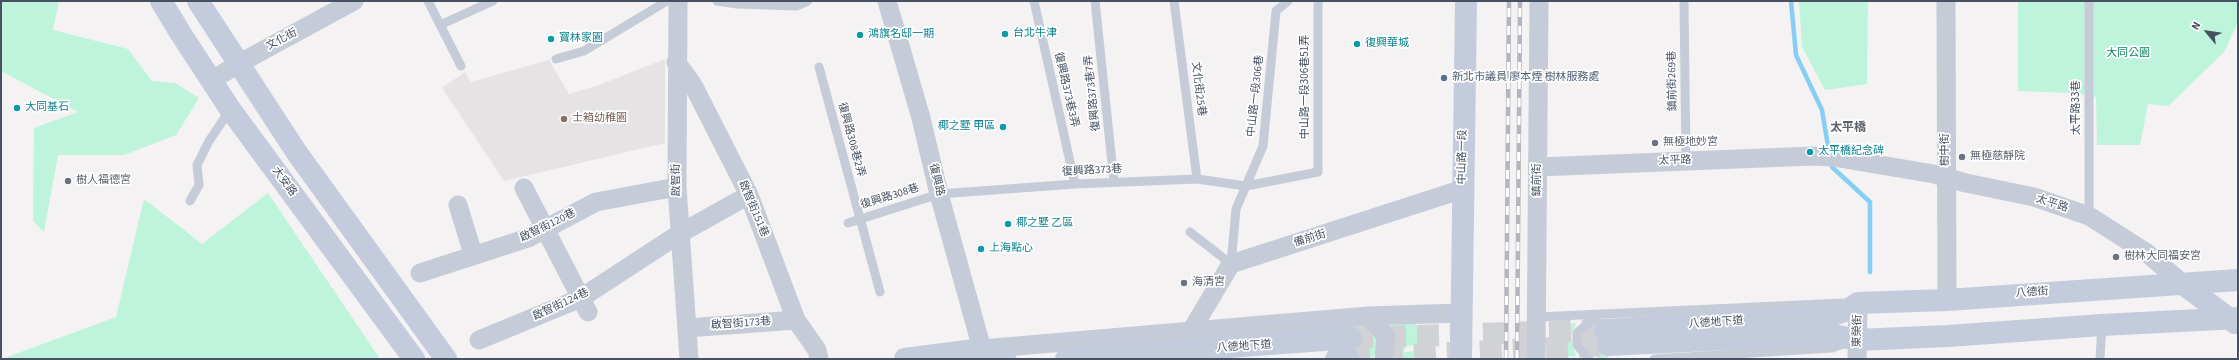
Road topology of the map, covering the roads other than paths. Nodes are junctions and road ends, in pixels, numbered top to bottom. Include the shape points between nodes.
1 (161, 1) edge
2 (198, 1) edge
3 (428, 1) edge
4 (493, 1) edge
5 (667, 1) edge
6 (678, 1) edge
7 (717, 1) edge
8 (808, 1) edge
9 (887, 1) edge
10 (1034, 1) edge
11 (1095, 1) edge
12 (1174, 1) edge
13 (1288, 1) edge
14 (1318, 1) edge
15 (1466, 1) edge
16 (1540, 1) edge
17 (1684, 1) edge
18 (1946, 1) edge
19 (2089, 1) edge
20 (349, 2) edge
21 (440, 25) junction
22 (556, 59) dead end
23 (676, 62) junction
24 (238, 64) junction
25 (461, 66) dead end
26 (819, 67) dead end
27 (211, 81) junction
28 (230, 109) junction
29 (1686, 161) junction
30 (1538, 167) junction
31 (1318, 172) joint
32 (1946, 178) junction
33 (1197, 179) junction
34 (1114, 182) junction
35 (1074, 184) junction
36 (1246, 186) junction
37 (524, 188) dead end
38 (677, 188) junction
39 (1463, 189) junction
40 (939, 194) junction
41 (749, 195) junction
42 (190, 202) dead end
43 (458, 206) dead end
44 (2088, 216) junction
45 (859, 218) junction
46 (848, 223) dead end
47 (546, 228) junction
48 (1190, 232) dead end
49 (679, 234) junction
50 (473, 254) junction
51 (1232, 264) junction
52 (420, 273) dead end
53 (2238, 280) edge
54 (2183, 284) junction
55 (880, 292) dead end
56 (1947, 300) junction
57 (1858, 303) junction
58 (584, 305) junction
59 (1461, 313) junction
60 (1368, 316) junction
61 (1537, 317) junction
62 (796, 320) junction
63 (2235, 321) edge
64 (1829, 325) junction
65 (2102, 325) junction
66 (687, 328) junction
67 (1604, 330) junction
68 (1191, 331) junction
69 (479, 340) dead end
70 (1857, 350) edge
71 (1345, 352) tunnel mouth
72 (984, 354) edge
73 (414, 359) edge
74 (446, 359) edge
75 (688, 359) edge
76 (819, 359) edge
77 (905, 359) edge
78 (1005, 359) edge
79 (1066, 359) edge
80 (1384, 359) edge
81 (1461, 359) edge
82 (1536, 359) edge
83 (1589, 359) edge
84 (1654, 359) edge
85 (1677, 359) edge
86 (2100, 359) edge

1 - 27 street, 大安路
2 - 24 street
3 - 21 lane
4 - 21 lane
5 - 22 lane via 584,51
6 - 23 street, 啟智街
7 - 8 lane via 797,6
9 - 40 street, 復興路 via 921,118
10 - 35 lane, 復興路373巷3弄
11 - 34 lane, 復興路373巷7弄
12 - 33 lane, 文化街25巷
13 - 36 lane, 中山路一段306巷 via 1276,12 1263,146
14 - 31 lane, 中山路一段306巷51弄
15 - 39 street, 中山路一段
16 - 30 street, 鎮前街
17 - 29 lane, 鎮前街269巷
18 - 32 street, 樹中街
19 - 44 lane, 太平路33巷
20 - 24 street, 文化街
21 - 25 lane
23 - 38 street, 啟智街
23 - 41 street, 啟智街151巷 via 693,86
24 - 27 street, 文化街
24 - 74 street via 297,153
26 - 45 lane, 復興路308巷2弄
27 - 28 street, 大安路
28 - 42 lane via 197,165 199,185
28 - 73 street, 大安路
29 - 30 street, 太平路
29 - 32 street, 太平路 via 1833,157
30 - 61 street, 鎮前街
31 - 36 lane, 復興路373巷
32 - 44 street, 太平路 via 2034,197
32 - 56 street, 樹中街
33 - 34 lane, 復興路373巷
33 - 36 lane, 復興路373巷
34 - 35 lane, 復興路373巷
35 - 40 lane, 復興路373巷
36 - 51 lane, 中山路一段306巷 via 1236,209
37 - 47 street
38 - 47 street, 啟智街120巷 via 596,202
38 - 49 street, 啟智街
39 - 51 street, 備前街
39 - 59 street, 中山路一段
40 - 45 lane, 復興路308巷
40 - 72 street, 復興路
41 - 49 street, 啟智街124巷
41 - 62 street, 啟智街151巷
43 - 50 street
44 - 54 street, 太平路 via 2147,253
45 - 46 lane, 復興路308巷
45 - 55 lane, 復興路308巷2弄
47 - 50 street, 啟智街120巷 via 528,238
47 - 58 street
48 - 51 lane
49 - 58 street, 啟智街124巷
49 - 66 street, 啟智街
50 - 52 street, 啟智街120巷
51 - 68 street
53 - 54 street, 八德街
54 - 56 street, 八德街
54 - 63 street, 太平路
56 - 57 street, 八德街
57 - 64 street, 八德街
57 - 67 lane
57 - 70 street, 東榮街
58 - 69 street, 啟智街124巷
59 - 60 street
59 - 81 street, 中山路一段
60 - 68 street
60 - 80 street via 1386,338
61 - 67 lane
61 - 82 street, 鎮前街
62 - 66 street, 啟智街173巷
62 - 76 street, 啟智街151巷 via 817,350
63 - 65 street
64 - 67 street, 八德地下道
64 - 70 street
65 - 70 street via 1948,336
65 - 86 lane
66 - 75 street, 啟智街
67 - 83 lane via 1577,332 1577,345
68 - 72 street
70 - 85 lane via 1832,348
71 - 79 street, 八德地下道
72 - 77 street
72 - 78 street
84 - 85 lane

